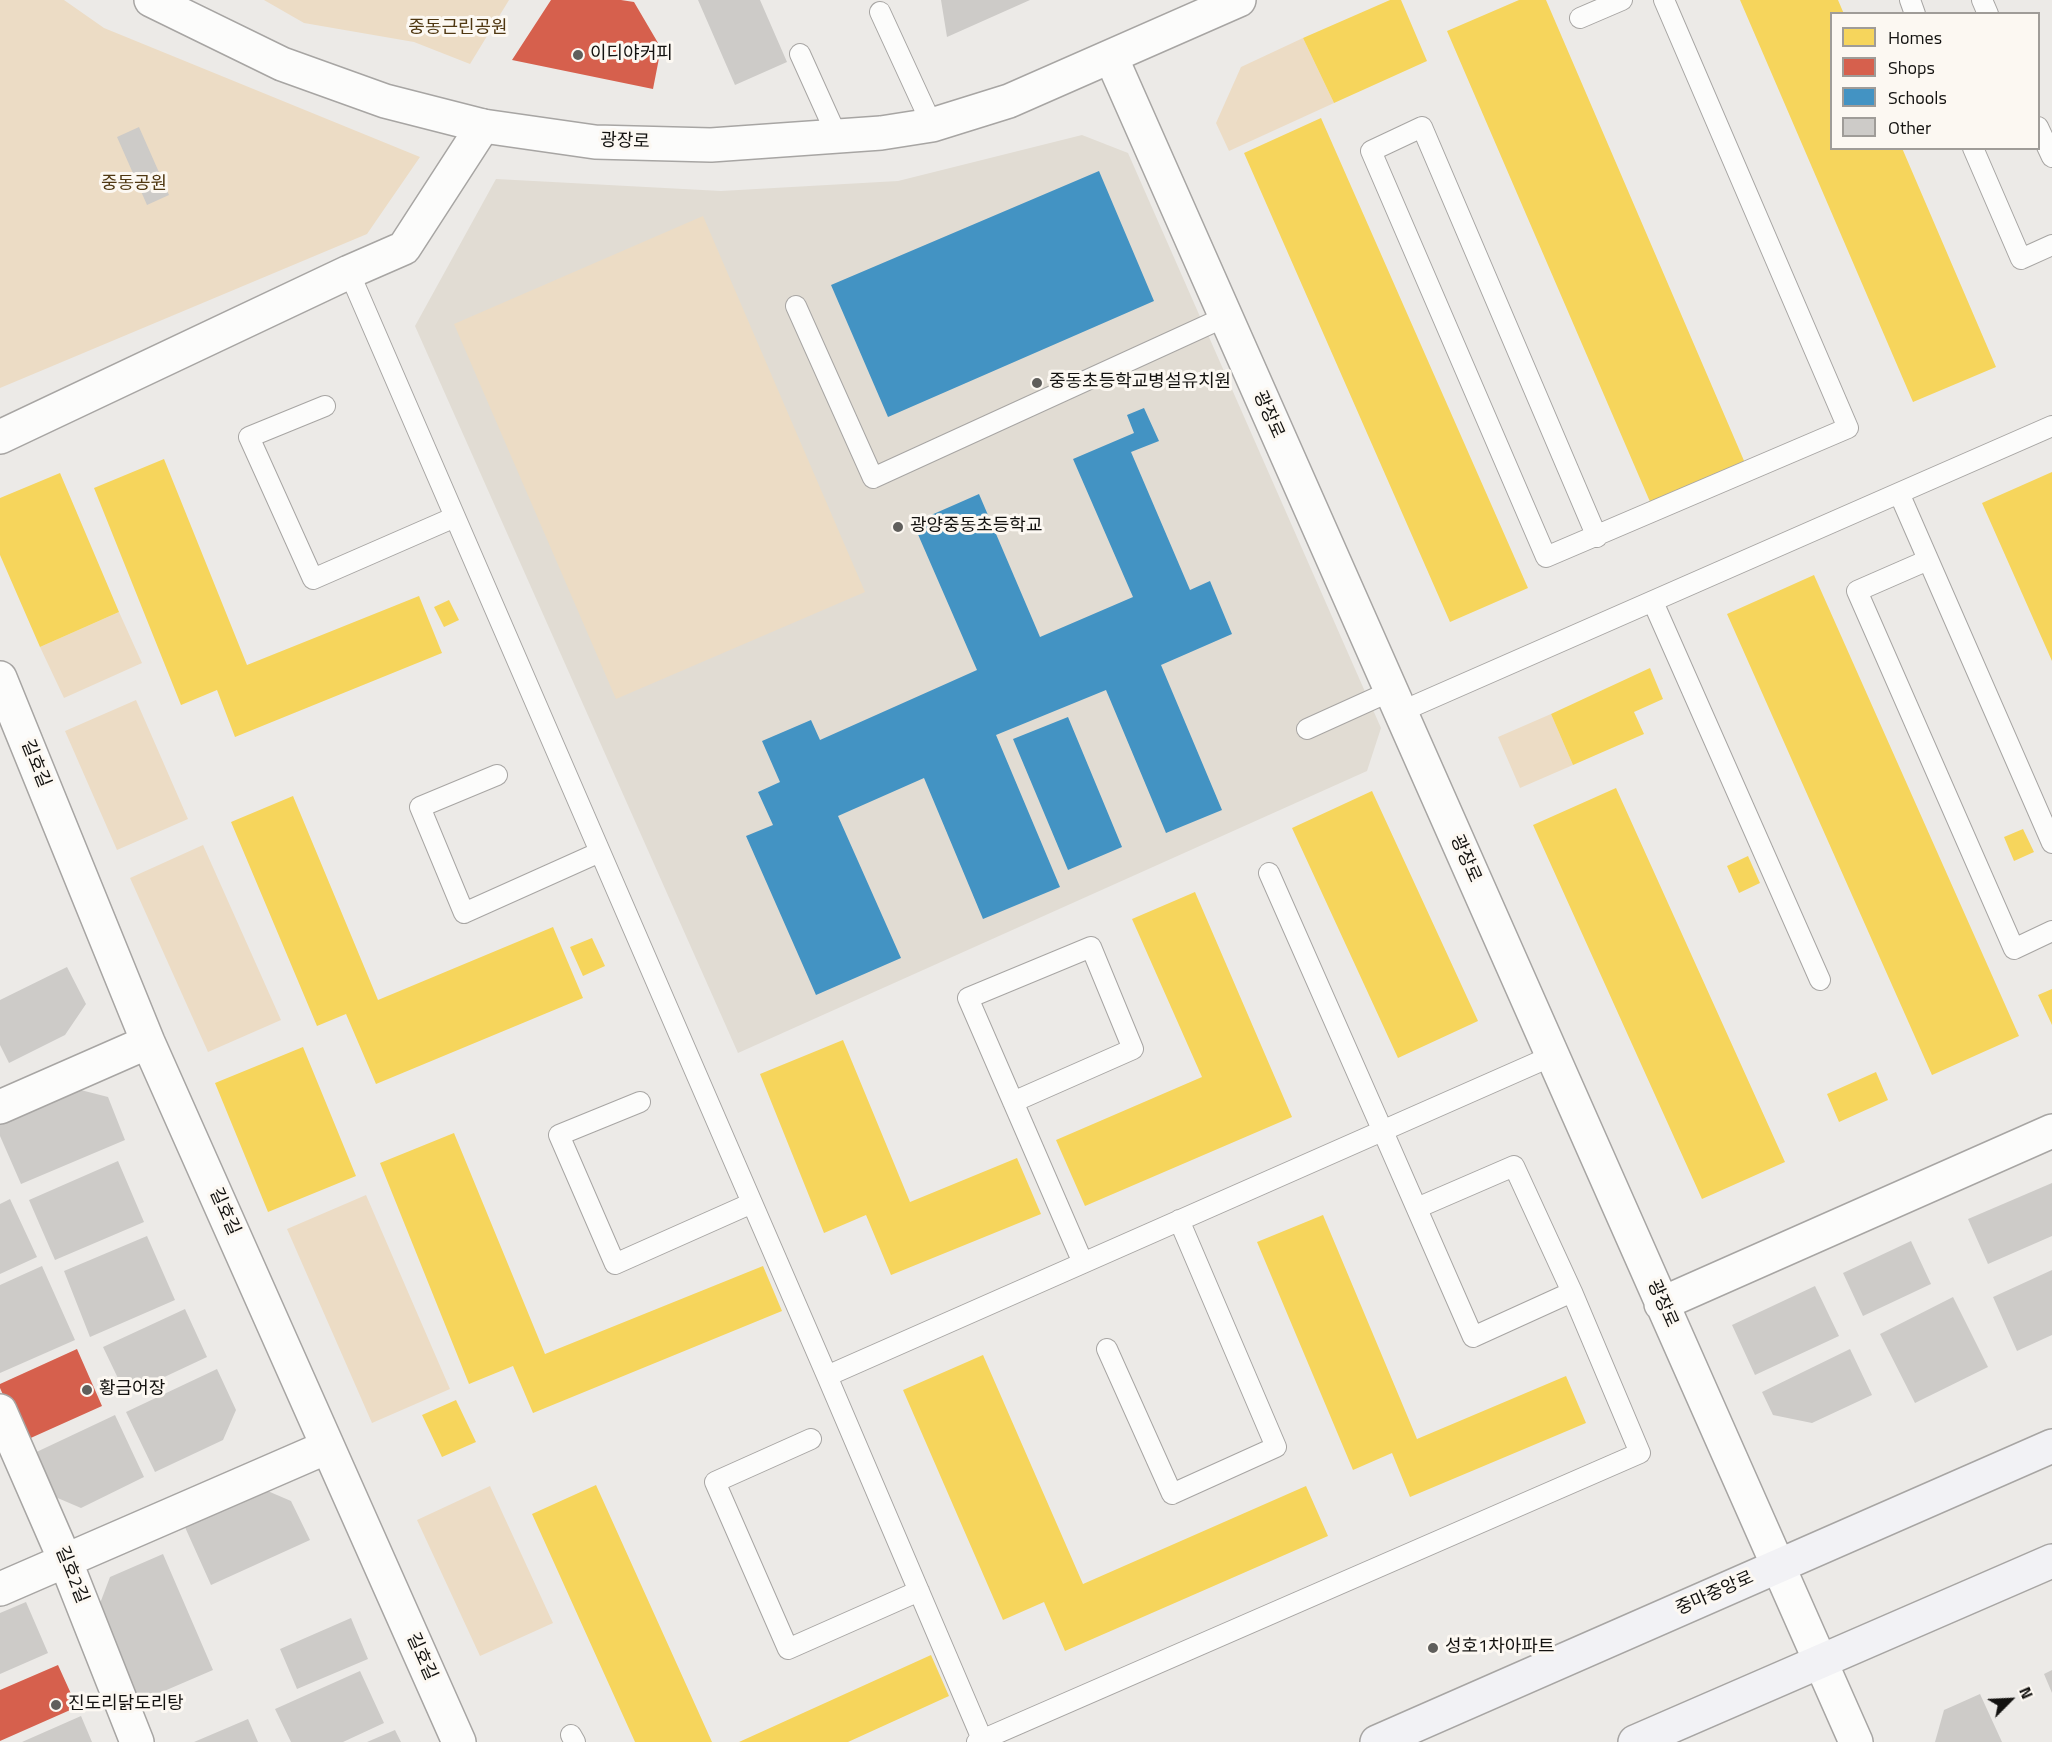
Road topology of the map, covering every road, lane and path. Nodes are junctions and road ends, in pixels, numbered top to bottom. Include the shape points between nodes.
1 (151, 0) edge
2 (1239, 0) edge
3 (1622, 0) edge
4 (1664, 0) edge
5 (880, 12) dead end
6 (1580, 18) dead end
7 (800, 54) dead end
8 (1111, 57) junction
9 (932, 125) junction
10 (483, 126) junction
11 (2040, 131) edge
12 (837, 136) junction
13 (1975, 150) edge
14 (2052, 157) edge
15 (2052, 245) edge
16 (349, 272) junction
17 (796, 306) dead end
18 (1225, 317) junction
19 (325, 406) dead end
20 (2052, 426) edge
21 (0, 437) edge
22 (1899, 494) junction
23 (455, 517) junction
24 (1597, 537) junction
25 (1928, 560) junction
26 (1653, 602) junction
27 (0, 678) edge
28 (1396, 702) junction
29 (1307, 729) dead end
30 (497, 776) dead end
31 (2052, 843) edge
32 (600, 852) junction
33 (1269, 873) dead end
34 (2052, 931) edge
35 (1820, 980) dead end
36 (148, 1042) junction
37 (1552, 1056) junction
38 (640, 1102) dead end
39 (1013, 1102) junction
40 (0, 1107) edge
41 (1383, 1130) junction
42 (2052, 1131) edge
43 (752, 1203) junction
44 (1417, 1208) junction
45 (1179, 1220) junction
46 (1083, 1263) junction
47 (1572, 1292) junction
48 (1661, 1304) junction
49 (1107, 1349) dead end
50 (827, 1376) junction
51 (0, 1411) edge
52 (812, 1439) dead end
53 (2052, 1446) edge
54 (327, 1447) junction
55 (65, 1560) junction
56 (2052, 1561) edge
57 (1778, 1566) junction
58 (0, 1589) edge
59 (918, 1591) junction
60 (1820, 1662) junction
61 (979, 1741) edge
62 (137, 1742) edge
63 (459, 1742) edge
64 (1377, 1742) edge
65 (1635, 1742) edge
66 (1856, 1742) edge

1 - 10 street, 광장로 via 282,64 385,101
2 - 8 street, 광장로
3 - 6 lane
4 - 24 lane via 1848,428
5 - 9 lane
7 - 12 lane
8 - 9 street, 광장로 via 1009,101
8 - 18 street, 광장로
9 - 12 street, 광장로
10 - 12 street, 광장로 via 595,142 711,145
10 - 16 street via 404,248
11 - 14 lane
13 - 15 lane via 2021,259
16 - 21 street
16 - 23 lane
17 - 18 lane via 873,478
18 - 28 street, 광장로
19 - 23 lane via 249,437 313,579
20 - 22 lane
22 - 25 lane
22 - 26 lane
23 - 32 lane
24 - 24 lane via 1422,127 1371,151 1546,557
25 - 31 lane
25 - 34 lane via 1857,591 2014,949
26 - 28 lane
26 - 35 lane
27 - 36 street, 길호길
28 - 29 lane
28 - 37 street, 광장로
30 - 32 lane via 420,807 464,913
32 - 43 lane
33 - 41 lane
36 - 40 street
36 - 54 street, 길호길
37 - 41 lane
37 - 48 street, 광장로
38 - 43 lane via 559,1135 615,1264
39 - 39 lane via 968,998 1091,947 1133,1049
39 - 46 lane
41 - 44 lane
41 - 45 lane
42 - 48 street
43 - 50 lane
44 - 47 lane via 1514,1166
44 - 47 lane via 1473,1337
45 - 46 lane
45 - 49 lane via 1276,1448 1172,1494
46 - 50 lane
47 - 61 lane via 1640,1453
48 - 57 street, 광장로
50 - 59 lane
51 - 55 street, 길호2길
52 - 59 lane via 715,1482 788,1649
53 - 57 main road, 중마중앙로
54 - 55 street
54 - 63 street, 길호길
55 - 58 street
55 - 62 street, 길호2길
56 - 60 main road
57 - 60 street, 광장로
57 - 64 main road, 중마중앙로
59 - 61 lane
60 - 65 main road
60 - 66 street, 광장로

